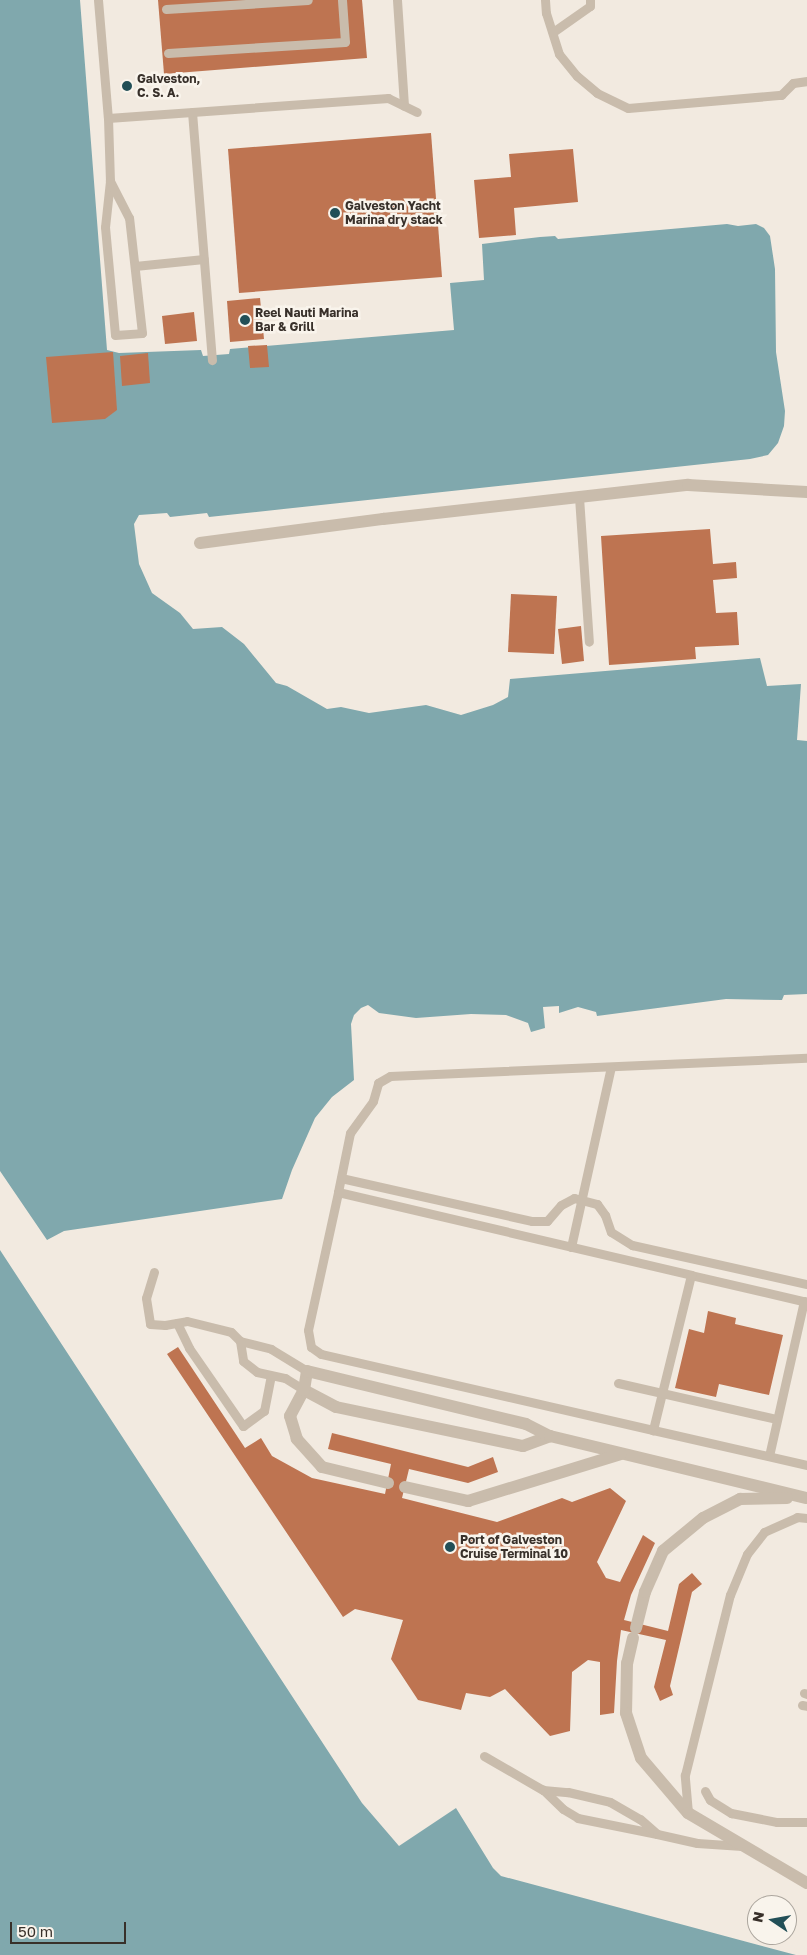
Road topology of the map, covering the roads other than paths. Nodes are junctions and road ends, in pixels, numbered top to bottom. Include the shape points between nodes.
1 (98, 0) edge
2 (308, 0) edge
3 (342, 0) edge
4 (397, 0) edge
5 (545, 0) edge
6 (590, 0) edge
7 (166, 9) dead end
8 (553, 32) junction
9 (168, 53) dead end
10 (807, 81) edge
11 (404, 106) junction
12 (192, 112) junction
13 (417, 112) dead end
14 (108, 118) junction
15 (110, 181) junction
16 (204, 259) junction
17 (134, 266) junction
18 (212, 360) dead end
19 (807, 492) edge
20 (579, 497) junction
21 (200, 543) dead end
22 (589, 642) dead end
23 (807, 1058) edge
24 (611, 1067) junction
25 (341, 1178) junction
26 (338, 1192) junction
27 (581, 1200) junction
28 (571, 1247) junction
29 (154, 1272) dead end
30 (691, 1275) junction
31 (807, 1284) edge
32 (806, 1302) edge
33 (177, 1323) junction
34 (240, 1341) junction
35 (308, 1371) junction
36 (271, 1376) junction
37 (618, 1383) dead end
38 (304, 1390) junction
39 (662, 1394) junction
40 (777, 1419) junction
41 (653, 1430) junction
42 (550, 1436) junction
43 (622, 1454) junction
44 (769, 1456) junction
45 (807, 1465) edge
46 (388, 1483) dead end
47 (405, 1487) dead end
48 (805, 1498) edge
49 (807, 1518) edge
50 (484, 1756) dead end
51 (543, 1790) junction
52 (705, 1790) dead end
53 (688, 1813) junction
54 (807, 1822) edge
55 (657, 1834) junction
56 (744, 1846) junction
57 (807, 1883) edge

1 - 14 lane
2 - 7 lane
3 - 9 lane via 345,42
4 - 11 lane
5 - 8 lane
6 - 8 lane via 590,6
8 - 10 lane via 559,54 577,76 597,93 628,108 781,95 793,83
11 - 12 lane via 388,98
11 - 13 lane
12 - 14 lane
12 - 16 lane
14 - 15 lane
15 - 17 lane via 129,218
15 - 17 lane via 105,228 114,335 142,333
16 - 17 lane
16 - 18 lane
19 - 20 street via 688,485
20 - 21 street
20 - 22 lane
23 - 24 lane
24 - 25 lane via 390,1076 378,1084 373,1101 350,1133
24 - 27 lane
25 - 26 lane
25 - 27 lane via 532,1221 547,1221 561,1205 574,1198
26 - 28 lane
26 - 41 lane via 308,1330 311,1347 321,1354
27 - 28 lane
27 - 31 lane via 597,1204 611,1232 632,1245
28 - 30 lane
29 - 33 lane via 146,1298 150,1324
30 - 32 lane
30 - 39 lane
32 - 40 lane
33 - 34 lane via 187,1321 231,1332
33 - 36 lane via 189,1348 243,1426 264,1411
34 - 35 lane via 271,1349
34 - 36 lane via 243,1361 257,1372
35 - 38 street
35 - 42 street via 526,1424
36 - 38 lane via 285,1378
37 - 39 lane
38 - 42 street via 336,1407 523,1446
38 - 46 street via 290,1416 297,1439 322,1467
39 - 40 lane
39 - 41 lane
40 - 44 lane
41 - 44 lane
42 - 43 street
43 - 47 street via 468,1501
43 - 48 street
44 - 45 lane
48 - 53 street via 740,1499 703,1518 663,1551 646,1592 627,1663 626,1713 641,1758
49 - 53 lane via 797,1517 764,1532 747,1554 730,1595 685,1775
50 - 51 lane
51 - 55 lane via 610,1802 640,1818
51 - 55 lane via 578,1818
52 - 54 lane via 710,1800 731,1813 777,1822
53 - 56 street
55 - 56 lane via 697,1843
56 - 57 street

